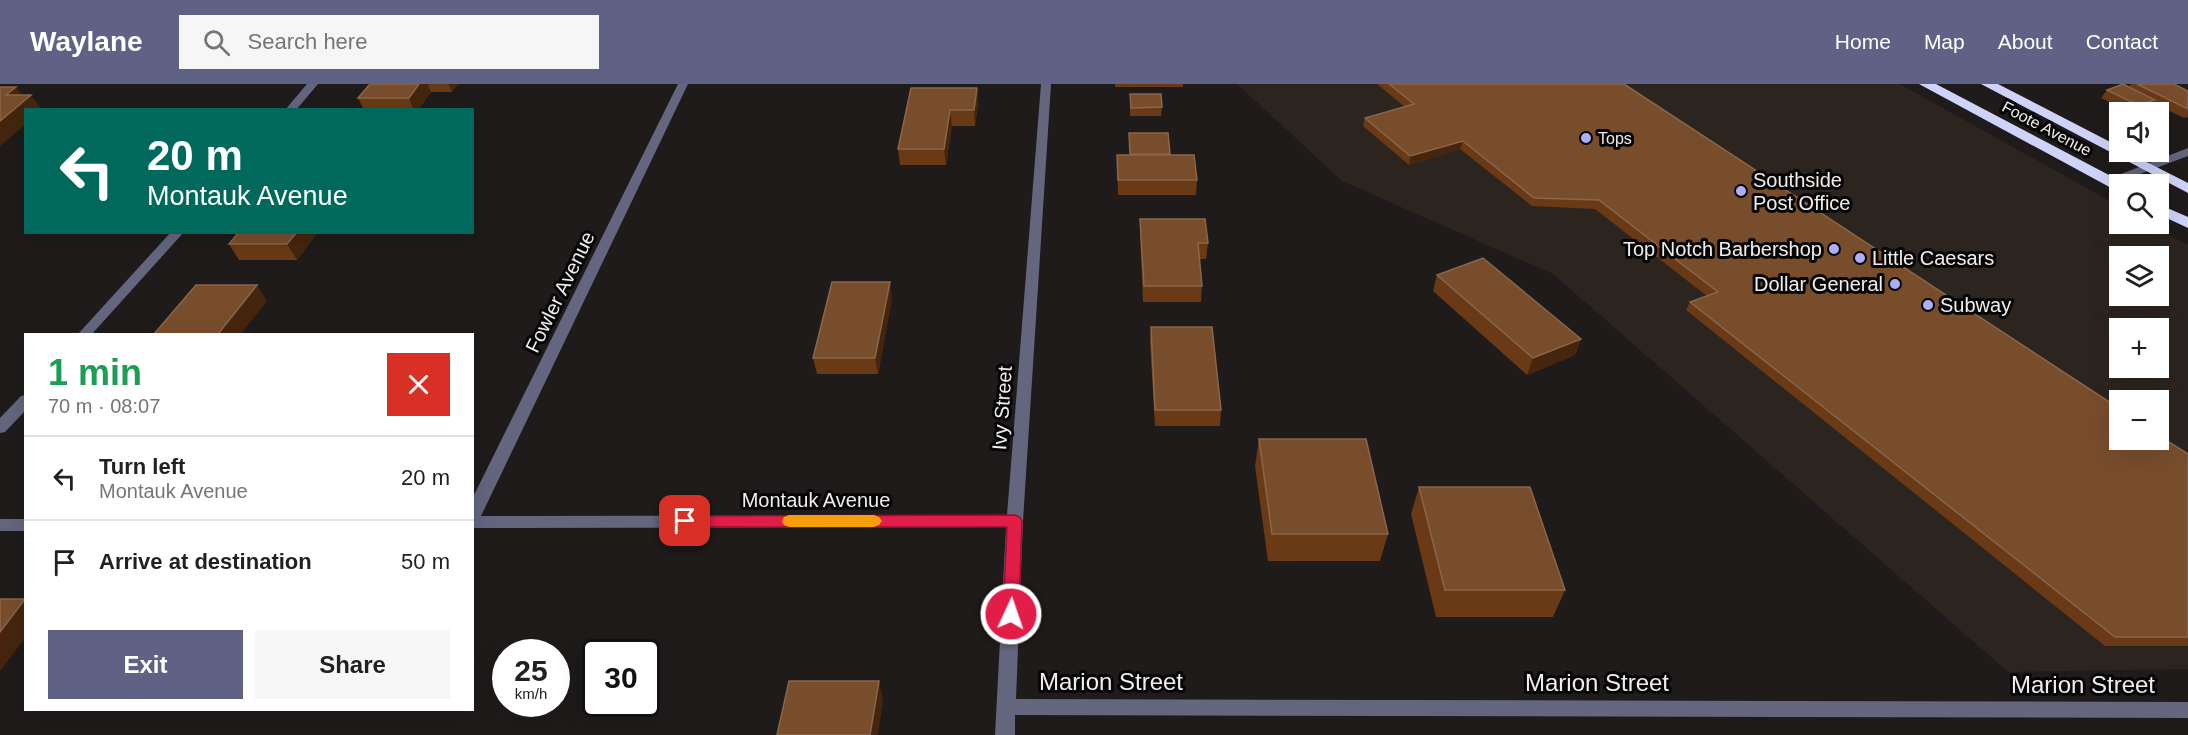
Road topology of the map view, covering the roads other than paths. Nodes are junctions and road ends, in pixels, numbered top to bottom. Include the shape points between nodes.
1 (313, 84) edge
2 (683, 84) edge
3 (1047, 84) edge
4 (1926, 84) edge
5 (1988, 84) edge
6 (292, 108) edge
7 (2188, 152) edge
8 (2147, 168) junction
9 (2135, 174) edge
10 (2109, 181) edge
11 (2188, 189) edge
12 (2169, 214) edge
13 (2188, 224) edge
14 (176, 234) edge
15 (86, 333) edge
16 (24, 402) edge
17 (0, 428) edge
18 (474, 516) edge
19 (474, 520) edge
20 (1015, 521) junction
21 (0, 525) edge
22 (24, 525) edge
23 (1006, 707) junction
24 (2188, 710) edge
25 (1005, 735) edge

1 - 6 street
2 - 18 street, Fowler Avenue
3 - 20 street, Ivy Street
4 - 10 highway, Foote Avenue
5 - 8 highway, Foote Avenue
7 - 8 street
8 - 9 street
8 - 11 highway, Foote Avenue
12 - 13 highway
14 - 15 street
16 - 17 street
19 - 20 street, Montauk Avenue
20 - 23 street, Ivy Street
21 - 22 street
23 - 24 street, Marion Street
23 - 25 street, Ivy Street

